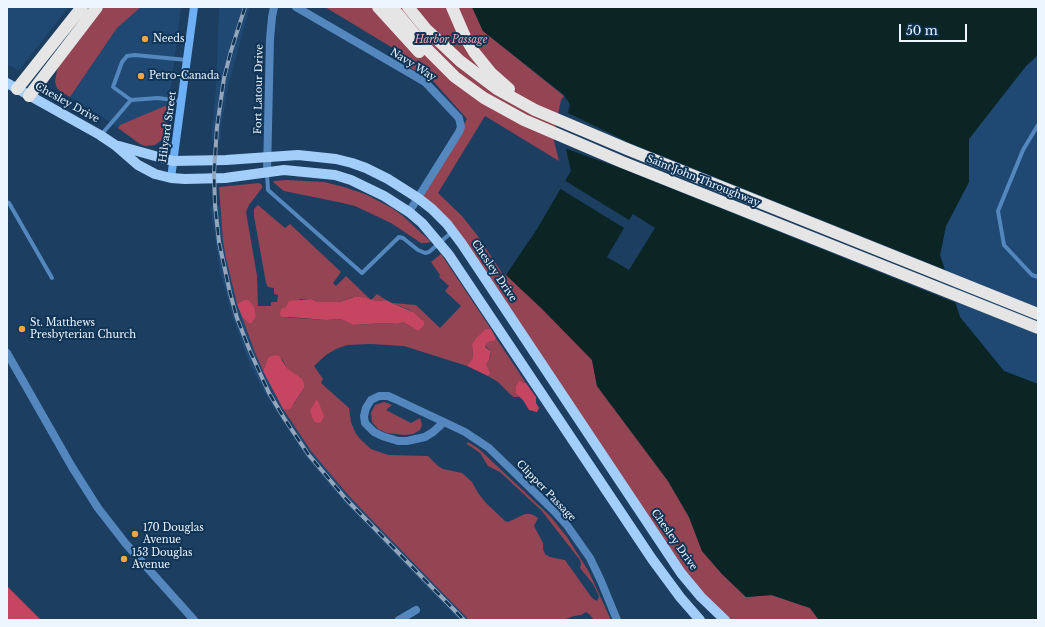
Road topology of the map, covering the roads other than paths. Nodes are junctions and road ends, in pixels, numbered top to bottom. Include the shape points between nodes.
1 (82, 7) edge
2 (97, 7) edge
3 (194, 7) edge
4 (274, 7) edge
5 (296, 7) edge
6 (378, 7) edge
7 (392, 7) edge
8 (408, 7) edge
9 (452, 7) edge
10 (187, 60) junction
11 (455, 77) junction
12 (12, 86) edge
13 (29, 96) junction
14 (131, 100) junction
15 (181, 102) junction
16 (528, 106) junction
17 (1038, 125) edge
18 (100, 135) junction
19 (115, 145) junction
20 (267, 157) junction
21 (173, 161) junction
22 (267, 172) junction
23 (171, 178) junction
24 (418, 198) junction
25 (7, 202) edge
26 (410, 212) junction
27 (452, 231) junction
28 (439, 242) junction
29 (1038, 277) edge
30 (52, 278) dead end
31 (1038, 314) edge
32 (1038, 328) edge
33 (7, 353) edge
34 (444, 422) junction
35 (664, 549) junction
36 (652, 559) junction
37 (416, 610) dead end
38 (194, 620) edge
39 (400, 620) edge
40 (617, 620) edge
41 (700, 620) edge
42 (725, 620) edge

1 - 12 highway
2 - 13 highway
3 - 10 main road, Hilyard Street
4 - 20 street, Fort Latour Drive via 270,39
5 - 24 street, Navy Way via 425,82 459,118 459,132
6 - 11 highway via 421,54
7 - 11 highway, Saint John Throughway via 426,48
8 - 16 highway, Saint John Throughway via 460,61 497,89
9 - 16 highway via 474,52 492,73
10 - 14 lane via 127,56 122,62 113,87
10 - 15 main road, Hilyard Street
11 - 32 highway, Saint John Throughway via 484,98 547,130
12 - 13 main road, Chesley Drive
13 - 18 main road, Chesley Drive
14 - 15 lane via 158,98
14 - 18 lane
15 - 21 main road, Hilyard Street
16 - 31 highway, Saint John Throughway
17 - 29 lane via 1023,150 998,211 1004,246 1032,275
18 - 19 main road, Chesley Drive
19 - 21 main road, Chesley Drive
19 - 23 main road, Chesley Drive via 138,165 155,174
20 - 21 main road, Chesley Drive
20 - 22 street, Fort Latour Drive
20 - 24 main road, Chesley Drive via 315,156 352,163 388,179
21 - 23 main road, Hilyard Street
22 - 23 main road, Chesley Drive via 225,178
22 - 26 main road, Chesley Drive via 300,171 340,177 384,196
22 - 28 lane via 268,190 362,273 399,237 426,253
24 - 26 street, Navy Way
24 - 27 main road, Chesley Drive
25 - 30 lane via 10,203
26 - 28 main road, Chesley Drive
27 - 28 lane
27 - 35 main road, Chesley Drive
28 - 36 main road, Chesley Drive
33 - 38 street via 98,508 126,544
34 - 34 street, Clipper Passage via 425,437 398,441 374,432 365,423 364,416 371,400 379,396 388,396
34 - 40 street, Clipper Passage via 484,444 566,524 590,558
35 - 36 main road
35 - 42 main road, Chesley Drive via 701,597
36 - 41 main road, Chesley Drive
37 - 39 street

